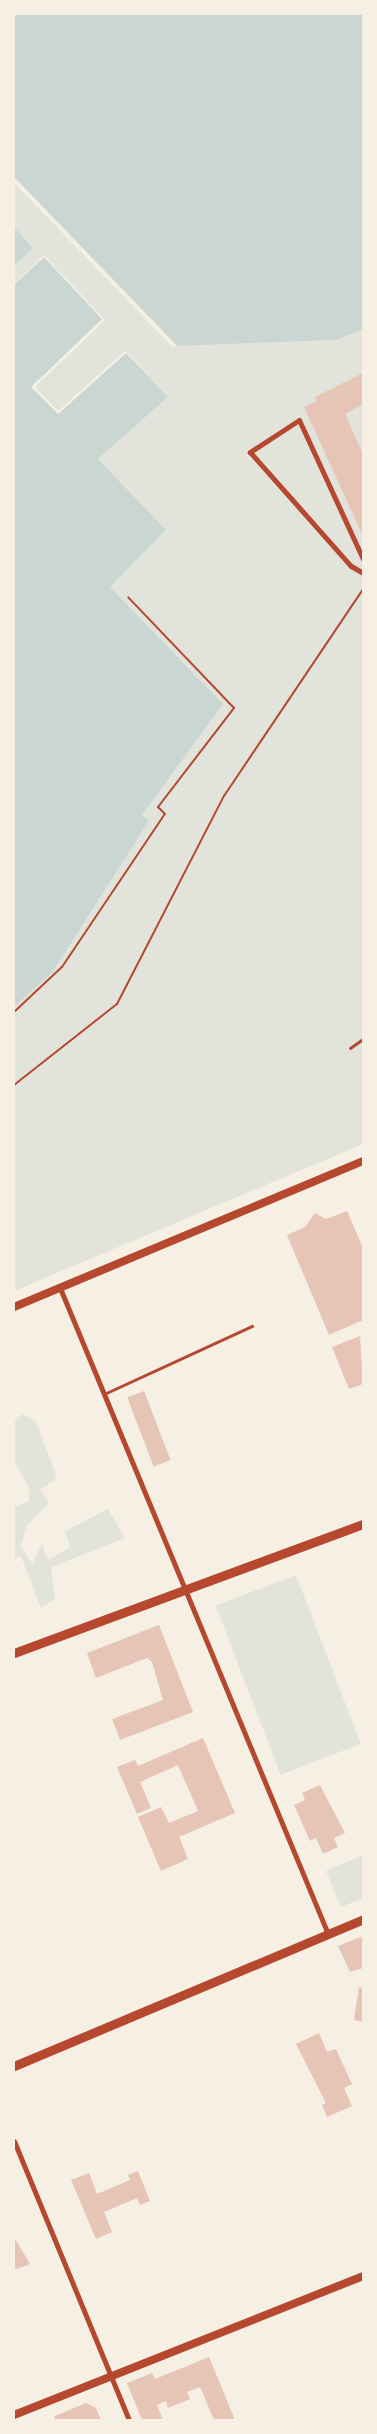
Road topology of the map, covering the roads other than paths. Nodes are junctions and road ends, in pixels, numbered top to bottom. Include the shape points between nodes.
1 (363, 559) edge
2 (363, 573) edge
3 (363, 1039) edge
4 (350, 1048) dead end
5 (363, 1161) edge
6 (60, 1288) junction
7 (14, 1307) edge
8 (252, 1326) dead end
9 (104, 1394) junction
10 (363, 1524) edge
11 (184, 1592) junction
12 (14, 1653) edge
13 (363, 1918) edge
14 (328, 1934) junction
15 (14, 2066) edge
16 (14, 2141) edge
17 (363, 2276) edge
18 (112, 2378) junction
19 (14, 2415) edge
20 (129, 2420) edge

1 - 2 street via 299,420 250,452 351,566
3 - 4 lane
5 - 6 street
6 - 7 street
6 - 9 street
8 - 9 lane
9 - 11 street
10 - 11 main road
11 - 12 main road
11 - 14 street
13 - 14 main road
14 - 15 main road
16 - 18 street
17 - 18 street
18 - 19 street
18 - 20 street

